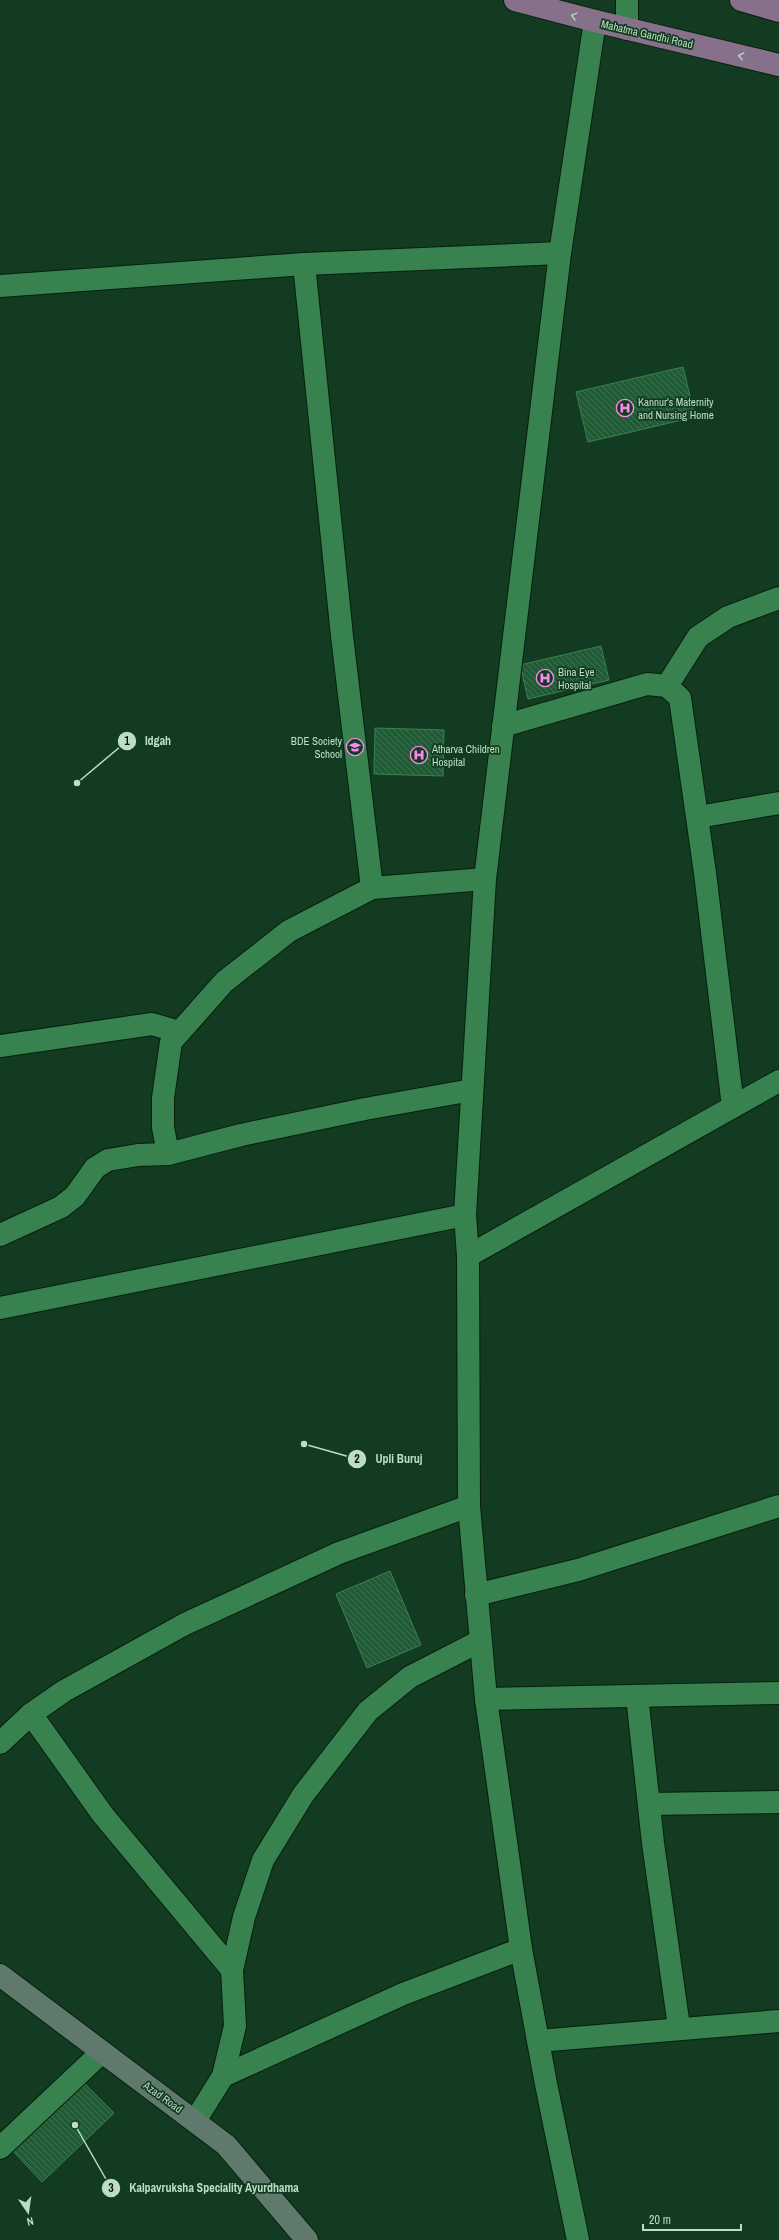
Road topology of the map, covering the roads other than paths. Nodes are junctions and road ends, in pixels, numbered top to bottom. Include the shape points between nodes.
1 (515, 0) edge
2 (626, 0) edge
3 (741, 0) edge
4 (779, 11) edge
5 (595, 22) junction
6 (627, 29) junction
7 (779, 65) edge
8 (560, 253) junction
9 (304, 264) junction
10 (0, 286) edge
11 (779, 598) edge
12 (667, 686) junction
13 (503, 726) junction
14 (779, 803) edge
15 (698, 817) junction
16 (485, 879) junction
17 (372, 888) junction
18 (179, 1032) junction
19 (0, 1046) edge
20 (779, 1081) edge
21 (472, 1090) junction
22 (733, 1107) junction
23 (168, 1154) junction
24 (465, 1215) junction
25 (0, 1236) edge
26 (468, 1256) junction
27 (0, 1308) edge
28 (469, 1506) junction
29 (779, 1506) edge
30 (476, 1595) junction
31 (480, 1641) junction
32 (779, 1693) edge
33 (636, 1696) junction
34 (486, 1699) junction
35 (31, 1714) junction
36 (0, 1742) edge
37 (779, 1802) edge
38 (649, 1804) junction
39 (522, 1949) junction
40 (232, 1970) junction
41 (0, 1975) edge
42 (779, 2020) edge
43 (680, 2027) junction
44 (538, 2041) junction
45 (102, 2052) junction
46 (223, 2076) junction
47 (195, 2121) junction
48 (0, 2148) edge
49 (307, 2240) edge
50 (578, 2240) edge

5 -> 1 main road, Mahatma Gandhi Road
2 - 6 street
3 - 4 main road
5 - 6 main road, Mahatma Gandhi Road
5 - 8 street
7 -> 6 main road, Mahatma Gandhi Road
8 - 9 street
8 - 13 street
9 - 10 street
9 - 17 street via 342,636
11 - 12 street via 728,617 698,637
12 - 13 street via 647,684
12 - 15 street via 680,698
13 - 16 street
14 - 15 street
15 - 22 street
16 - 17 street
16 - 21 street
17 - 18 street via 289,931 224,982
18 - 19 street via 152,1024
18 - 23 street via 171,1042 163,1098
20 - 22 street
21 - 23 street via 241,1135
21 - 24 street
22 - 26 street
23 - 25 street via 138,1154 108,1160 95,1168 75,1196 61,1207
24 - 26 street
24 - 27 street
26 - 28 street
28 - 30 street
28 - 35 street via 339,1553 185,1624 64,1691
29 - 30 street via 578,1570
30 - 31 street
31 - 34 street
31 - 40 street via 410,1677 368,1712 332,1756 303,1795 263,1860 244,1917
32 - 33 street
33 - 34 street
33 - 38 street
34 - 39 street
35 - 36 street
35 - 40 street via 103,1815
37 - 38 street
38 - 43 street
39 - 44 street
39 - 46 street via 403,1994
40 - 46 street via 235,2026
41 - 45 street, Azad Road
42 - 43 street
43 - 44 street
44 - 50 street
45 - 47 street, Azad Road
45 - 48 street
46 - 47 street
47 - 49 street, Azad Road via 226,2145

